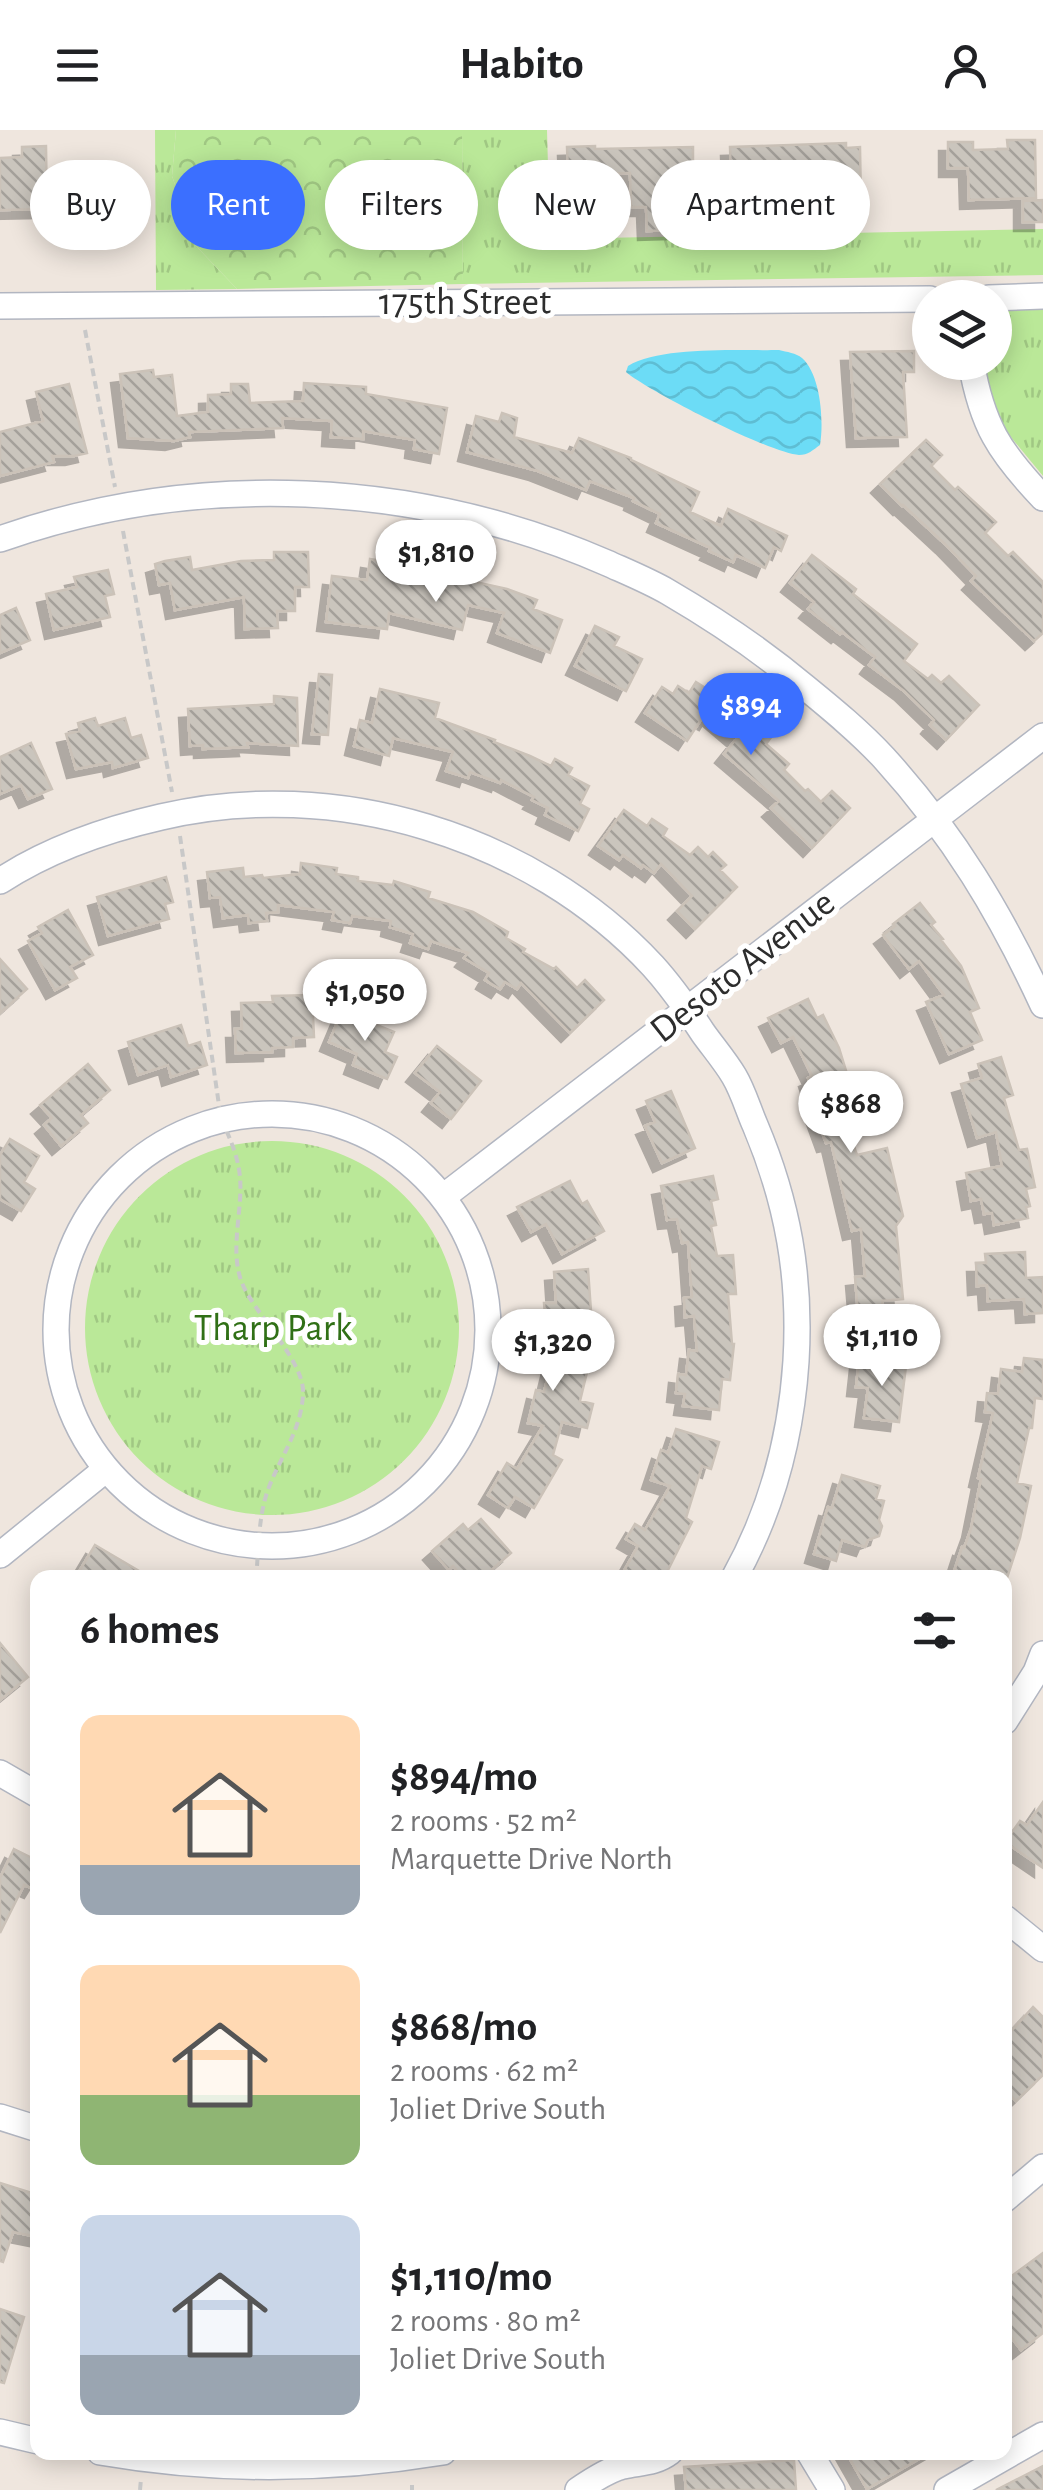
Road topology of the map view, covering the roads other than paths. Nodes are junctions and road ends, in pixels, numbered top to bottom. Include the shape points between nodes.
1 (1043, 296) edge
2 (1012, 297) edge
3 (912, 298) edge
4 (0, 306) edge
5 (975, 380) edge
6 (1043, 498) edge
7 (0, 539) edge
8 (1043, 736) edge
9 (935, 820) junction
10 (0, 881) edge
11 (1043, 1005) edge
12 (688, 1010) junction
13 (443, 1196) junction
14 (105, 1470) junction
15 (0, 1554) edge
16 (738, 1570) edge
17 (1043, 1654) edge
18 (1012, 1710) edge
19 (0, 1772) edge
20 (30, 1790) edge
21 (1012, 1924) edge
22 (1043, 1949) edge
23 (0, 2117) edge
24 (30, 2127) edge
25 (1043, 2167) edge
26 (1012, 2192) edge
27 (0, 2432) edge
28 (1043, 2436) edge
29 (30, 2439) edge
30 (1012, 2453) edge
31 (126, 2460) edge
32 (374, 2460) edge
33 (620, 2460) edge
34 (657, 2460) edge
35 (814, 2460) edge
36 (1000, 2460) edge
37 (179, 2476) edge
38 (578, 2490) edge
39 (832, 2490) edge
40 (947, 2490) edge

1 - 2 street
3 - 4 street, 175th Street
5 - 6 street via 993,435
7 - 9 street via 118,508 293,494 440,510 532,534 665,590 748,642 880,755
8 - 9 street, Desoto Avenue
9 - 11 street via 992,903
9 - 12 street, Desoto Avenue
10 - 12 street via 92,835 176,813 242,804 375,813 479,846 546,880 653,966
12 - 13 street, Desoto Avenue
12 - 16 street via 736,1079 764,1147 795,1268 797,1350 785,1451 764,1518
13 - 14 street via 481,1270 490,1327 482,1387 458,1442 417,1492 357,1530 312,1544 259,1547 194,1533 138,1502
13 - 14 street via 382,1143 330,1122 257,1114 188,1130 116,1178 83,1222 60,1280 54,1333 67,1405
14 - 15 street
17 - 18 street
19 - 20 street
21 - 22 street
23 - 24 street
25 - 26 street
27 - 29 street
28 - 30 street
31 - 37 street
32 - 37 street via 305,2468 191,2465
33 - 34 street
33 - 38 street
35 - 39 street
36 - 40 street

